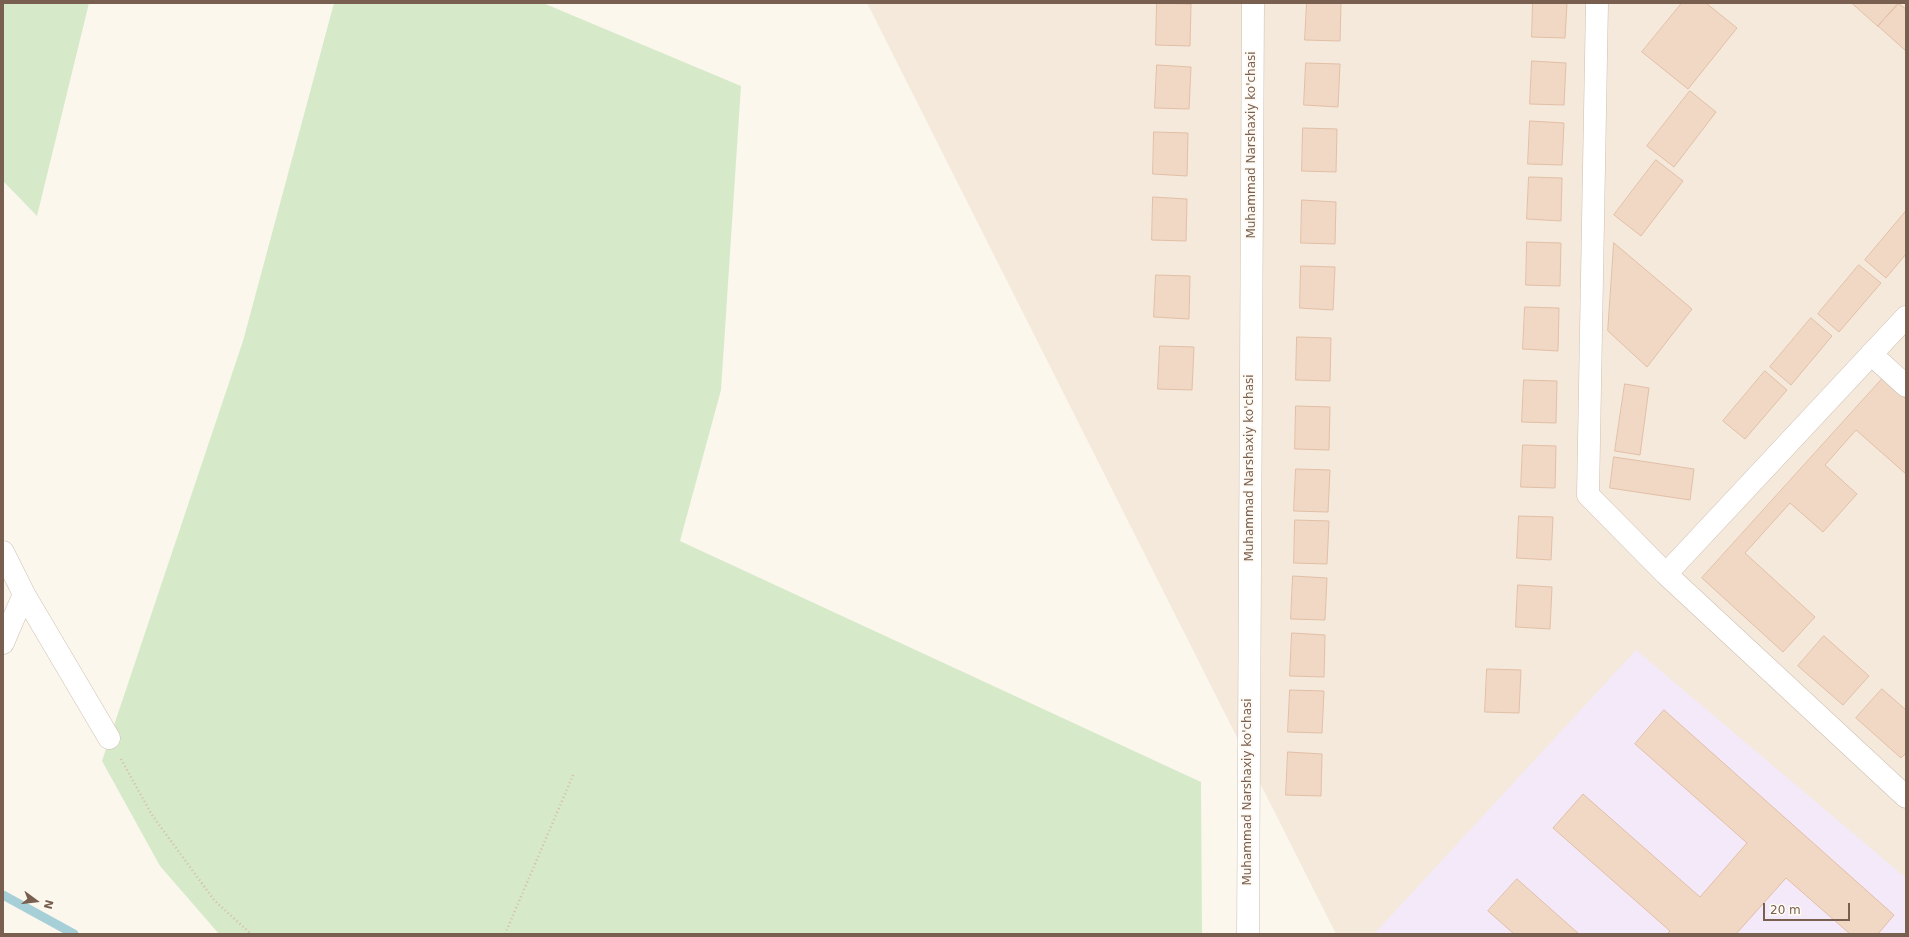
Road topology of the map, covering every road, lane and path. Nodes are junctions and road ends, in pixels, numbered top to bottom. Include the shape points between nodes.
1 (1253, 3) edge
2 (1597, 3) edge
3 (1906, 317) edge
4 (1871, 354) junction
5 (1906, 386) edge
6 (3, 552) edge
7 (1666, 574) junction
8 (24, 594) junction
9 (3, 643) edge
10 (109, 738) joint
11 (574, 773) dead end
12 (1906, 797) edge
13 (251, 934) edge
14 (505, 934) edge
15 (1248, 934) edge

1 - 15 street, Muhammad Narshaxiy ko'chasi
2 - 7 street via 1588,495
3 - 4 street
4 - 5 street
4 - 7 street
6 - 8 street
7 - 12 street
8 - 9 street
8 - 10 street
10 - 13 path via 152,815 214,900
11 - 14 path

